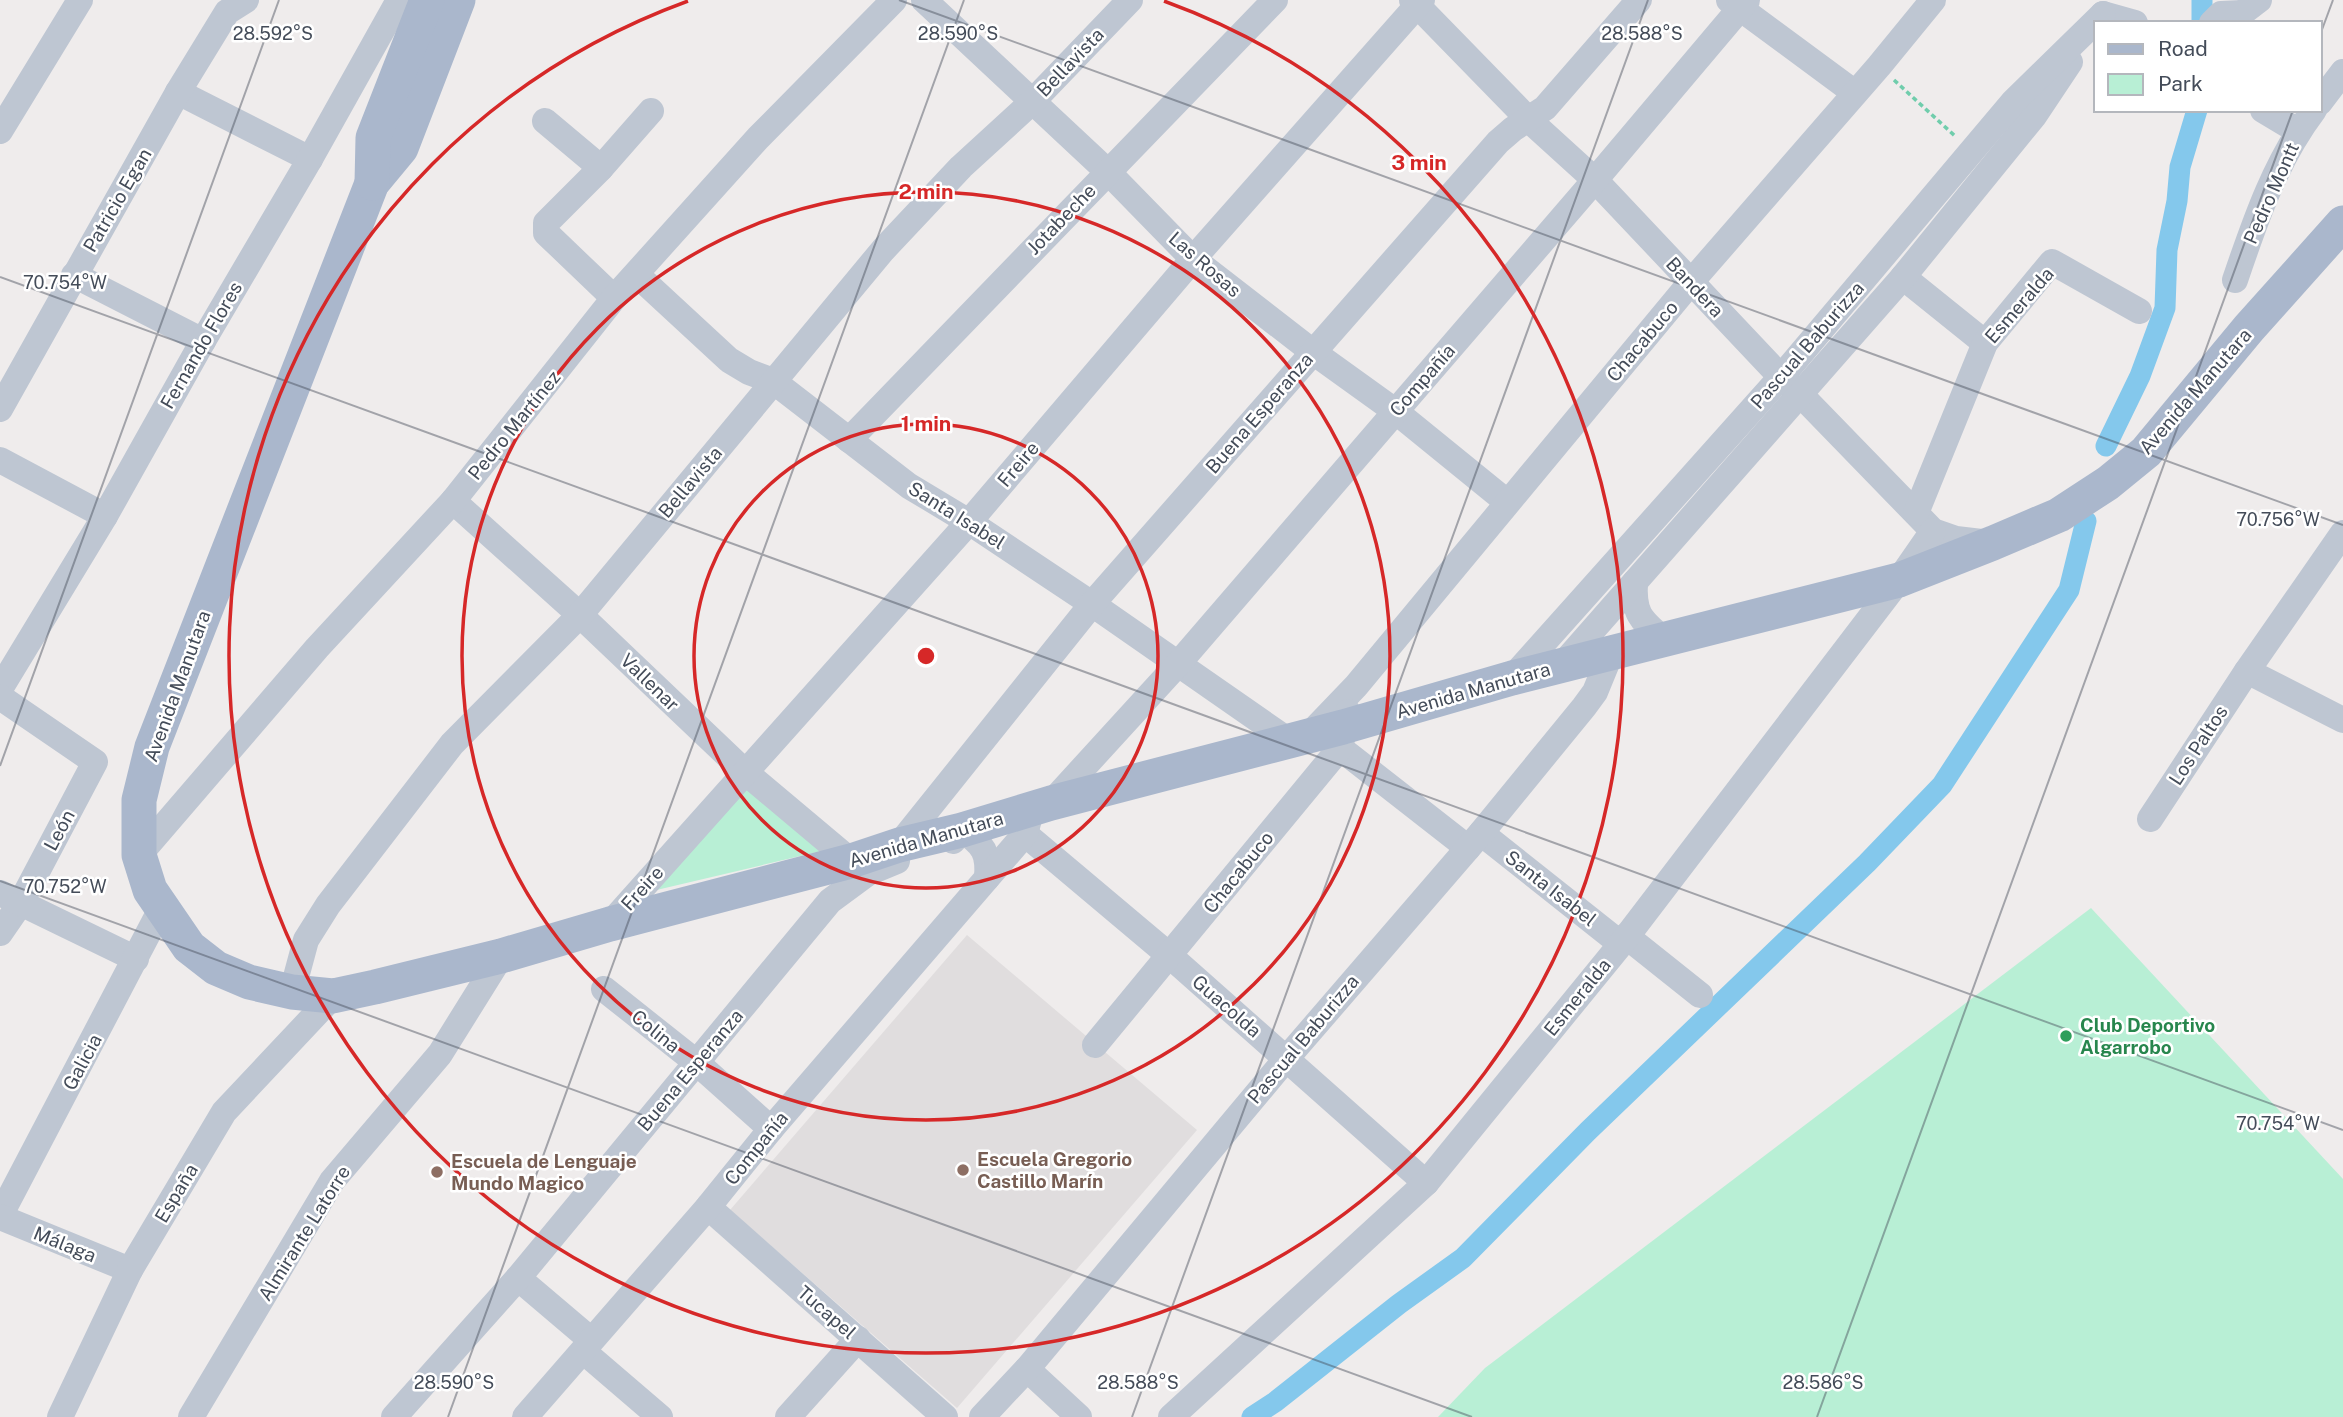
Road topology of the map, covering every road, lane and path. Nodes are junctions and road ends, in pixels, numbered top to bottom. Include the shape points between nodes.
1 (80, 0) edge
2 (246, 0) edge
3 (399, 0) edge
4 (427, 0) edge
5 (458, 0) edge
6 (894, 0) edge
7 (924, 0) edge
8 (1130, 0) edge
9 (1275, 0) edge
10 (1639, 0) edge
11 (1933, 0) edge
12 (2259, 0) edge
13 (1417, 2) edge
14 (1739, 3) edge
15 (2102, 15) edge
16 (2221, 15) edge
17 (2127, 21) edge
18 (2094, 23) edge
19 (2094, 27) edge
20 (1879, 66) junction
21 (2343, 72) edge
22 (178, 92) junction
23 (1855, 93) junction
24 (2322, 99) edge
25 (1032, 102) junction
26 (651, 110) dead end
27 (2271, 112) edge
28 (1528, 119) junction
29 (545, 121) dead end
30 (2306, 121) edge
31 (0, 131) edge
32 (1973, 151) junction
33 (310, 159) junction
34 (601, 168) junction
35 (1107, 171) junction
36 (1595, 180) junction
37 (372, 183) junction
38 (2343, 223) edge
39 (1193, 259) junction
40 (74, 275) junction
41 (637, 275) junction
42 (1903, 277) junction
43 (2235, 280) dead end
44 (1691, 282) junction
45 (614, 298) junction
46 (2139, 311) dead end
47 (203, 341) junction
48 (1985, 343) junction
49 (1312, 352) junction
50 (773, 380) junction
51 (1790, 385) junction
52 (0, 409) edge
53 (1395, 411) junction
54 (849, 440) junction
55 (0, 460) edge
56 (453, 501) junction
57 (1507, 502) junction
58 (105, 516) junction
59 (970, 522) junction
60 (1924, 522) junction
61 (2343, 533) edge
62 (1993, 543) junction
63 (1899, 580) junction
64 (1634, 582) junction
65 (1092, 604) junction
66 (580, 615) junction
67 (1663, 639) junction
68 (1611, 653) junction
69 (1178, 664) junction
70 (1562, 666) junction
71 (2247, 671) junction
72 (1512, 678) junction
73 (1356, 687) junction
74 (0, 689) edge
75 (0, 697) edge
76 (2343, 720) edge
77 (1321, 738) junction
78 (1094, 756) junction
79 (745, 772) junction
80 (1103, 789) junction
81 (1036, 815) junction
82 (2150, 819) dead end
83 (962, 830) junction
84 (1475, 840) junction
85 (899, 845) junction
86 (139, 855) junction
87 (850, 861) junction
88 (986, 878) junction
89 (10, 899) edge
90 (162, 907) junction
91 (610, 924) junction
92 (0, 933) edge
93 (1624, 940) junction
94 (501, 956) junction
95 (1170, 956) junction
96 (136, 959) junction
97 (604, 989) dead end
98 (292, 992) junction
99 (1700, 995) dead end
100 (333, 996) junction
101 (1095, 1045) dead end
102 (1286, 1059) junction
103 (696, 1062) junction
104 (771, 1129) junction
105 (1426, 1183) junction
106 (708, 1207) junction
107 (0, 1216) edge
108 (130, 1270) junction
109 (518, 1278) junction
110 (858, 1339) junction
111 (587, 1345) junction
112 (1027, 1369) junction
113 (204, 1412) edge
114 (60, 1417) edge
115 (394, 1417) edge
116 (525, 1417) edge
117 (660, 1417) edge
118 (788, 1417) edge
119 (945, 1417) edge
120 (982, 1417) edge
121 (1079, 1417) edge
122 (1171, 1417) edge

1 - 31 street
2 - 22 street, Patricio Egan via 227,12
3 - 33 street, Fernando Flores
4 - 37 main road, Avenida Manutara via 373,138
5 - 37 main road, Avenida Manutara via 401,148
6 - 41 street, Pedro Martínez via 758,138
7 - 25 street, Las Rosas
8 - 25 street, Bellavista
9 - 35 street, Jotabeche
10 - 28 street, Buena Esperanza via 1545,108
11 - 20 street, Chacabuco
12 - 16 street via 2242,13
13 - 28 street, Bandera
13 - 39 street, Freire
14 - 23 street
14 - 36 street, Compañía
15 - 17 street
18 - 32 street, Pascual Baburizza via 2014,101
19 - 42 street, Pascual Baburizza via 2034,116
20 - 23 street, Chacabuco
20 - 32 path
21 - 24 street
22 - 33 street
22 - 40 street, Patricio Egan
23 - 44 street, Chacabuco
25 - 35 street, Las Rosas
25 - 50 street, Bellavista via 961,167 883,250
26 - 34 street
27 - 30 street
28 - 36 street, Bandera
28 - 49 street, Buena Esperanza via 1498,142
29 - 34 street
30 - 43 street, Pedro Montt via 2258,212
32 - 51 street, Pascual Baburizza
33 - 47 street, Fernando Flores
34 - 45 street via 545,227
35 - 39 street, Las Rosas
35 - 54 street, Jotabeche
36 - 44 street, Bandera
36 - 53 street, Compañía
37 - 86 main road, Avenida Manutara via 152,747 139,800
38 - 62 main road, Avenida Manutara via 2146,452 2059,515
39 - 49 street, Las Rosas
39 - 59 street, Freire
40 - 47 street
40 - 52 street, Patricio Egan
41 - 45 street, Pedro Martínez
41 - 50 street, Santa Isabel via 730,360
42 - 48 street
42 - 51 street, Pascual Baburizza
44 - 51 street, Bandera
44 - 57 street, Chacabuco
45 - 56 street, Pedro Martínez
46 - 48 street, Esmeralda via 2052,262
47 - 58 street, Fernando Flores
48 - 60 street, Esmeralda
49 - 53 street, Las Rosas
49 - 65 street, Buena Esperanza
50 - 54 street, Santa Isabel
50 - 66 street, Bellavista
51 - 60 street, Bandera
51 - 64 street, Pascual Baburizza
51 - 72 street, Pascual Baburizza
53 - 57 street, Las Rosas
53 - 69 street, Compañía
54 - 59 street, Santa Isabel via 909,486
55 - 58 street
56 - 66 street, Vallenar
56 - 86 street, Pedro Martínez via 317,648
57 - 73 street, Chacabuco
58 - 74 street, Fernando Flores
59 - 65 street, Santa Isabel
59 - 79 street, Freire
60 - 62 street via 1956,539
60 - 63 street, Esmeralda
61 - 71 street, Los Paltos
62 - 63 main road, Avenida Manutara
63 - 67 main road, Avenida Manutara
63 - 93 street, Esmeralda
64 - 67 street via 1642,621
64 - 70 street, Pascual Baburizza
65 - 69 street, Santa Isabel
65 - 85 street, Buena Esperanza
66 - 79 street, Vallenar
66 - 98 street, Bellavista via 452,744 328,905 306,940
67 - 68 main road, Avenida Manutara
68 - 70 main road, Avenida Manutara
68 - 84 street, Pascual Baburizza via 1595,692
69 - 77 street, Santa Isabel
69 - 78 street, Compañía
70 - 72 main road, Avenida Manutara
71 - 76 street
71 - 82 street, Los Paltos
72 - 77 main road, Avenida Manutara
73 - 77 street, Chacabuco
73 - 77 street, Chacabuco
75 - 89 street, León via 96,762
77 - 80 main road, Avenida Manutara
77 - 84 street, Santa Isabel
77 - 95 street, Chacabuco
78 - 80 street via 1094,775
78 - 81 street, Compañía
79 - 87 street, Vallenar
79 - 91 street, Freire
80 - 81 main road, Avenida Manutara
81 - 83 main road, Avenida Manutara
81 - 88 street, Compañía
81 - 95 street, Guacolda
83 - 85 main road, Avenida Manutara
83 - 88 street via 986,855
83 - 103 street, Buena Esperanza via 943,846 868,873 830,901
84 - 93 street, Santa Isabel
84 - 102 street, Pascual Baburizza
85 - 87 main road, Avenida Manutara
86 - 90 main road, Avenida Manutara via 150,890
87 - 91 main road, Avenida Manutara
88 - 104 street, Compañía
89 - 92 street, León
89 - 96 street
90 - 96 street, Galicia
90 - 98 main road, Avenida Manutara via 189,947 216,968
91 - 94 main road, Avenida Manutara
93 - 99 street, Santa Isabel
93 - 105 street, Esmeralda
94 - 100 main road, Avenida Manutara
94 - 113 street, Almirante Latorre via 440,1054 332,1181
95 - 101 street, Chacabuco
95 - 102 street, Guacolda
96 - 107 street, Galicia
97 - 103 street, Colina
98 - 100 main road, Avenida Manutara
100 - 108 street, España via 224,1112
102 - 105 street, Guacolda
102 - 112 street, Pascual Baburizza
103 - 104 street, Colina
103 - 109 street, Buena Esperanza
104 - 106 street, Compañía
105 - 122 street, Esmeralda
106 - 110 street, Tucapel
106 - 111 street, Compañía
107 - 108 street, Málaga
108 - 114 street, España
109 - 111 street
109 - 115 street, Buena Esperanza
110 - 118 street
110 - 119 street, Tucapel
111 - 116 street, Compañía
111 - 117 street
112 - 120 street, Pascual Baburizza
112 - 121 street

